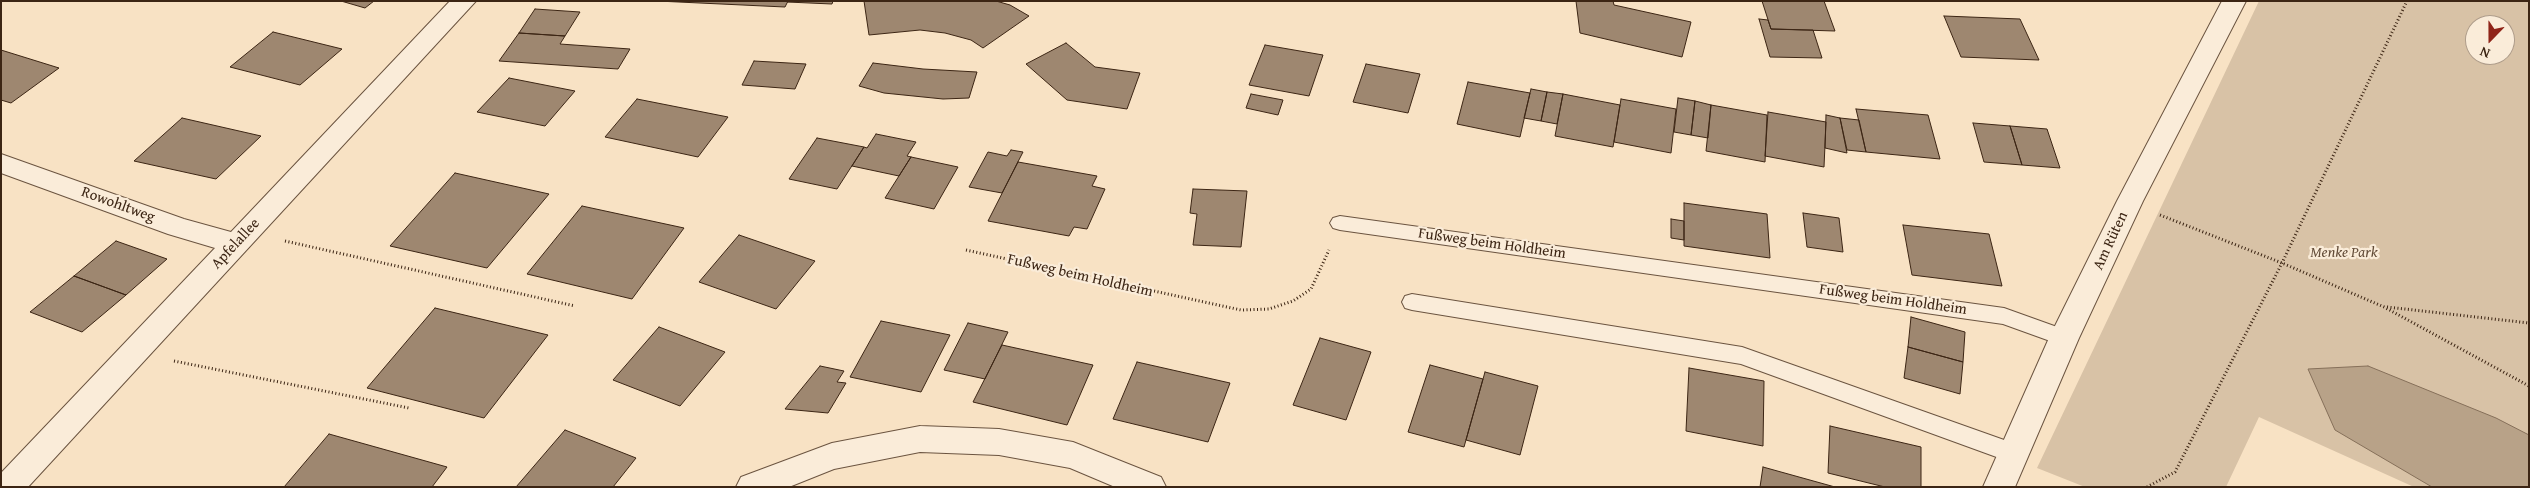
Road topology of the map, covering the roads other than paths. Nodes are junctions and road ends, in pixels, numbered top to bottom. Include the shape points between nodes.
1 (464, 1) edge
2 (2234, 1) edge
3 (1, 163) edge
4 (1340, 223) road end
5 (242, 238) junction
6 (1412, 302) dead end
7 (2064, 338) junction
8 (2013, 453) junction
9 (8, 487) edge
10 (752, 487) edge
11 (1150, 487) edge
12 (1999, 487) edge

1 - 5 street, Apfelallee
2 - 7 street, Am Rüten via 2130,201
3 - 5 street, Rowohltweg via 178,227
4 - 7 lane, Fußweg beim Holdheim via 2004,316
5 - 9 street, Apfelallee
6 - 8 lane via 1742,356
7 - 8 street, Am Rüten
8 - 12 street, Am Rüten
10 - 11 street via 832,456 920,439 999,442 1073,455

